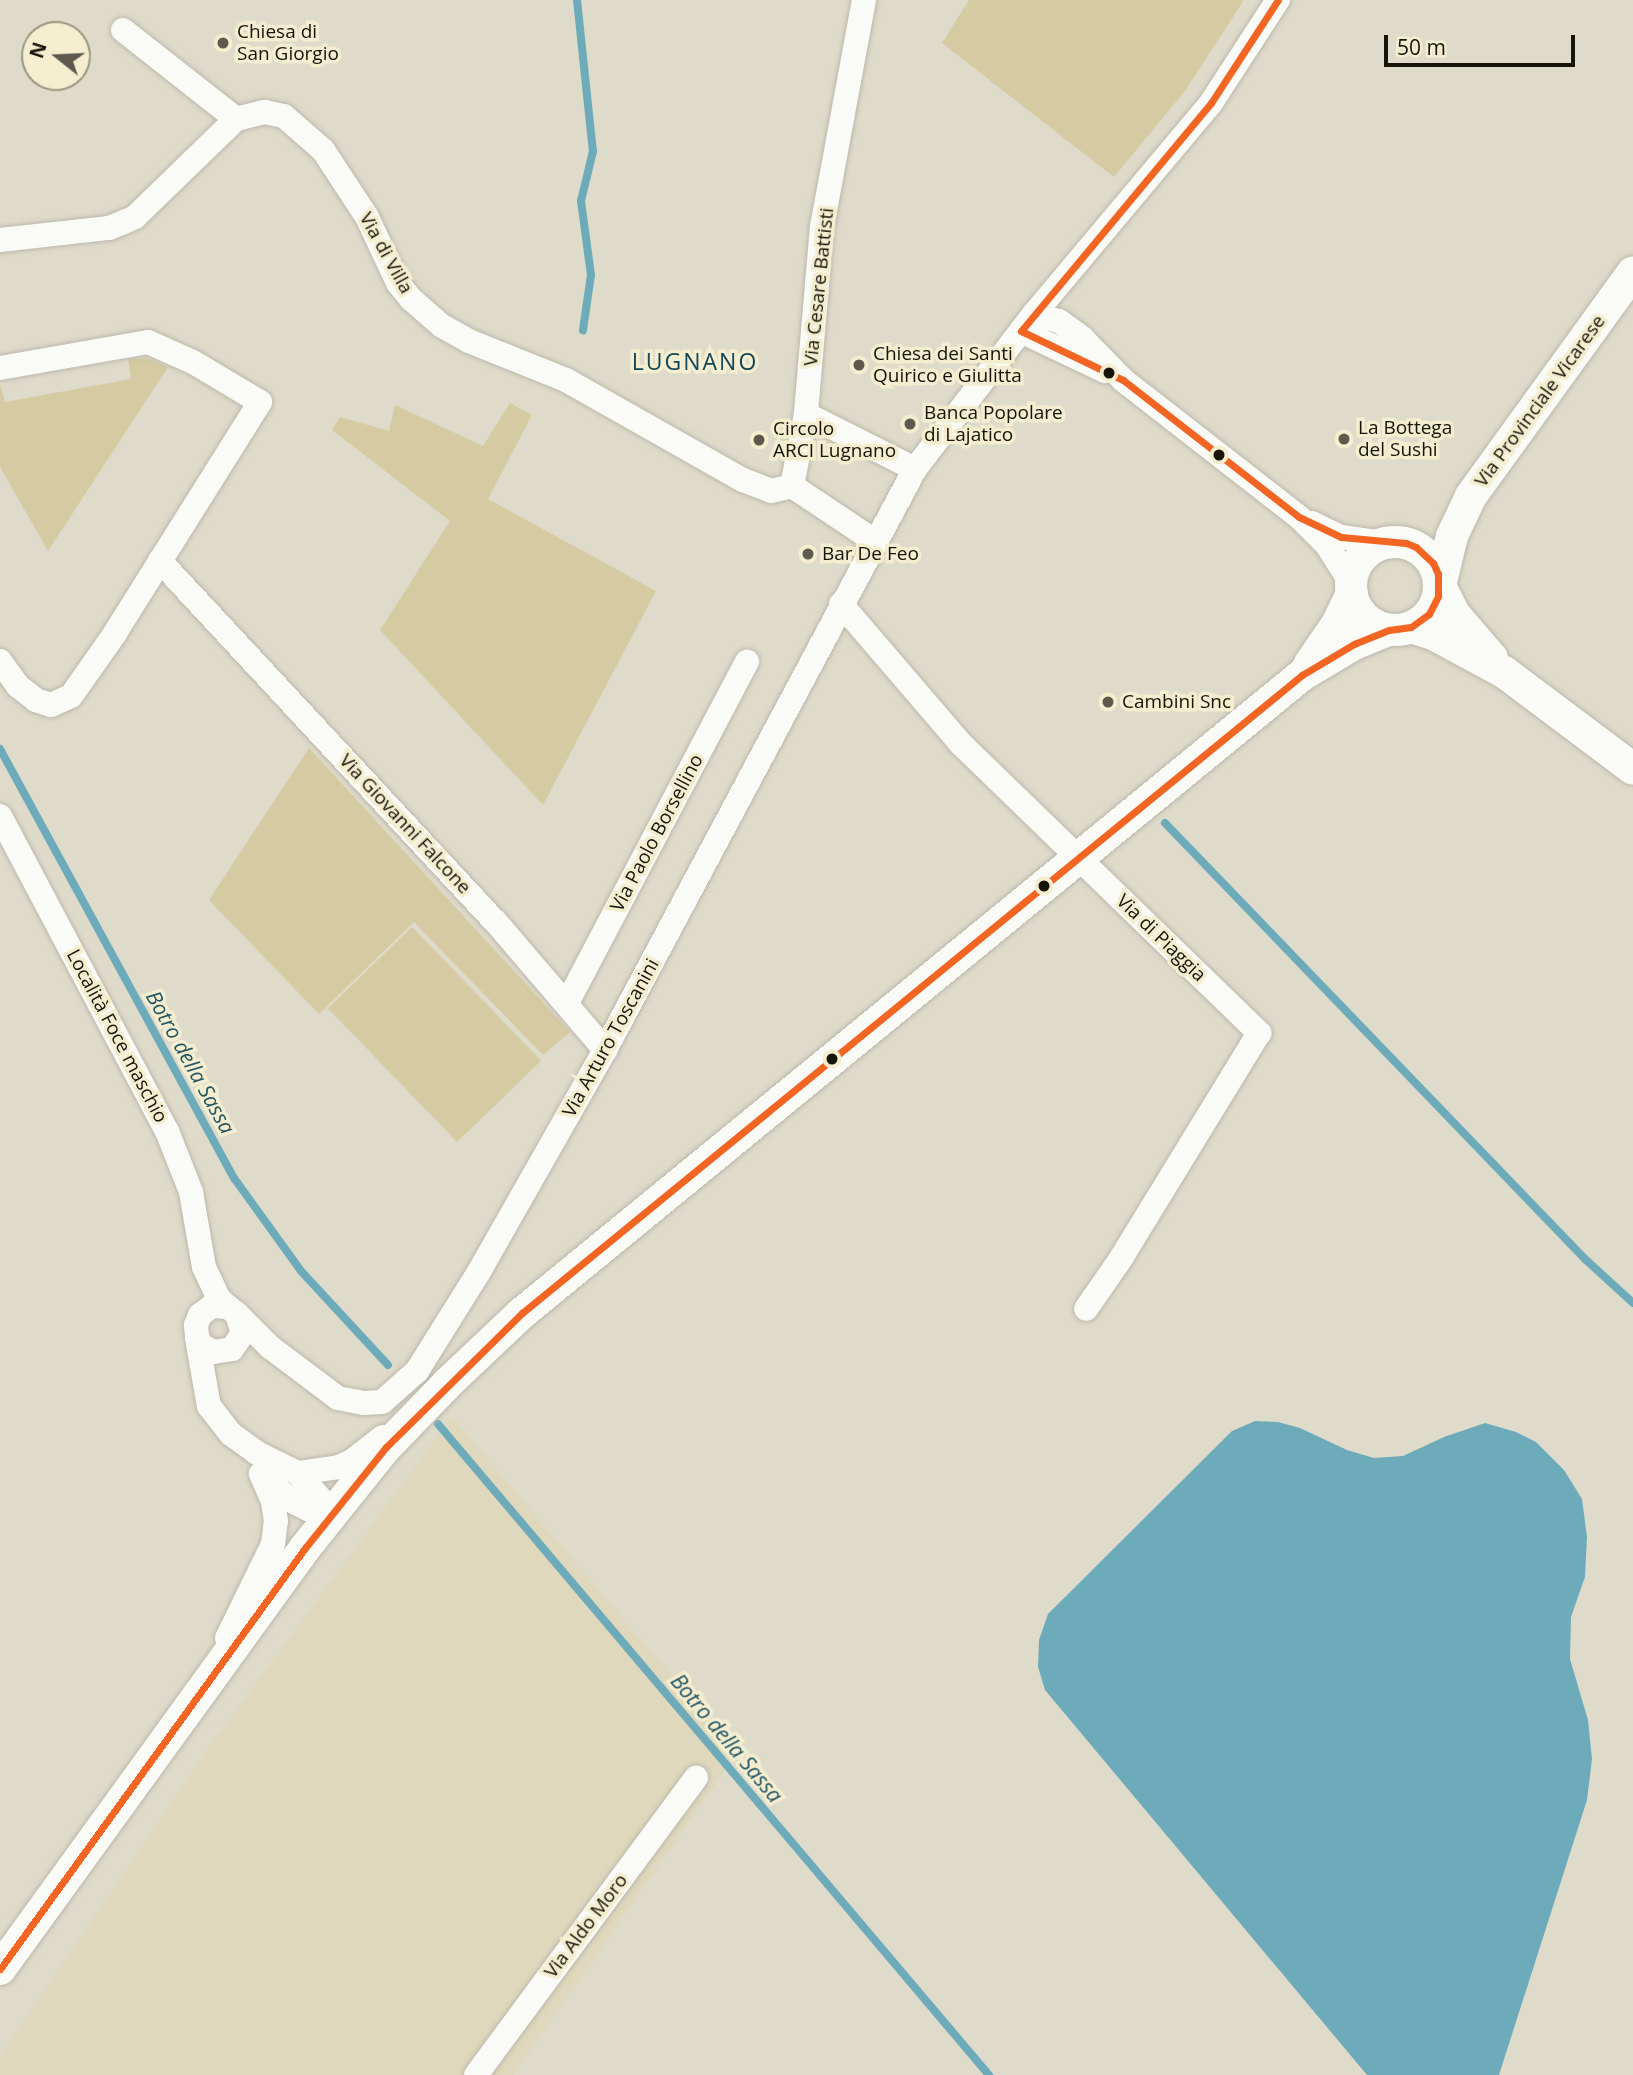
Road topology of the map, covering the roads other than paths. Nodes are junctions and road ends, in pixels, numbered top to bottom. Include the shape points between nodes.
1 (864, 0) edge
2 (1278, 0) edge
3 (123, 30) dead end
4 (236, 119) junction
5 (0, 240) edge
6 (1633, 272) edge
7 (1067, 274) junction
8 (1027, 322) junction
9 (1082, 338) junction
10 (0, 368) edge
11 (1123, 380) junction
12 (806, 414) junction
13 (915, 468) junction
14 (792, 486) junction
15 (1471, 496) junction
16 (1299, 517) junction
17 (876, 542) junction
18 (1395, 543) junction
19 (160, 561) junction
20 (1440, 586) junction
21 (1352, 588) junction
22 (841, 604) junction
23 (1400, 629) junction
24 (0, 661) edge
25 (747, 662) dead end
26 (1504, 672) junction
27 (1302, 675) junction
28 (1633, 769) edge
29 (0, 816) edge
30 (1078, 859) junction
31 (567, 1003) junction
32 (606, 1050) junction
33 (204, 1267) junction
34 (1086, 1309) dead end
35 (233, 1310) junction
36 (199, 1326) junction
37 (271, 1347) junction
38 (229, 1351) junction
39 (448, 1383) junction
40 (205, 1386) junction
41 (231, 1434) junction
42 (298, 1473) junction
43 (261, 1474) junction
44 (334, 1513) junction
45 (206, 1683) junction
46 (696, 1778) dead end
47 (0, 1969) edge
48 (476, 2075) edge

1 - 12 street, Via Cesare Battisti via 822,226
2 - 7 street, Via Arturo Toscanini via 1211,103
3 - 4 street
4 - 5 street via 135,217 109,228
4 - 14 street, Via di Villa via 265,111 284,116 323,150 367,218 398,283 442,326 566,380 743,480 771,491
6 - 15 main road, Via Provinciale Vicarese
7 - 8 street, Via Arturo Toscanini
7 - 9 street via 1067,306
8 - 9 street via 1059,321
8 - 11 street
8 - 13 street, Via Arturo Toscanini
9 - 11 street
10 - 19 street via 148,342 260,401
11 - 16 street
12 - 13 street
12 - 14 street, Via Cesare Battisti
13 - 17 street, Via Arturo Toscanini
14 - 17 street
15 - 18 main road, Via Provinciale Vicarese
15 - 20 main road, Via Provinciale Vicarese via 1452,536
16 - 18 street via 1341,537
16 - 21 street via 1327,545
17 - 22 street, Via Arturo Toscanini
18 - 20 main road via 1426,554
18 - 21 main road via 1371,549 1360,559
19 - 24 street via 86,679 59,704 27,696
19 - 31 street, Via Giovanni Falcone
20 - 23 main road via 1429,614
20 - 26 main road via 1454,614
21 - 23 main road via 1363,616
21 - 27 main road via 1337,624
22 - 30 street, Via di Piaggia via 960,743
22 - 32 street, Via Arturo Toscanini
23 - 26 main road via 1433,634
23 - 27 main road via 1354,643
25 - 31 street, Via Paolo Borsellino
26 - 28 main road
27 - 30 main road
29 - 33 street, Località Foce maschio via 167,1131 191,1192
30 - 34 street, Via di Piaggia via 1259,1033
30 - 39 main road via 522,1312
31 - 32 street, Via Giovanni Falcone
32 - 37 street, Via Arturo Toscanini via 439,1339 394,1394 373,1404 338,1398
33 - 35 street, Località Foce maschio via 219,1299
33 - 36 street, Località Foce maschio via 205,1301
35 - 36 street via 212,1306
35 - 37 street, Via Arturo Toscanini
35 - 38 street via 243,1333
36 - 38 street via 206,1349
36 - 40 street, Località Foce maschio
37 - 38 street via 246,1344
38 - 40 street via 209,1372
39 - 42 street via 352,1461
39 - 44 main road via 386,1447
40 - 41 street, Località Foce maschio via 209,1406
41 - 42 street
41 - 43 street, Località Foce maschio
42 - 44 street
43 - 44 street via 294,1502
43 - 45 street via 273,1501 272,1544
44 - 45 main road
45 - 47 main road
46 - 48 street, Via Aldo Moro

